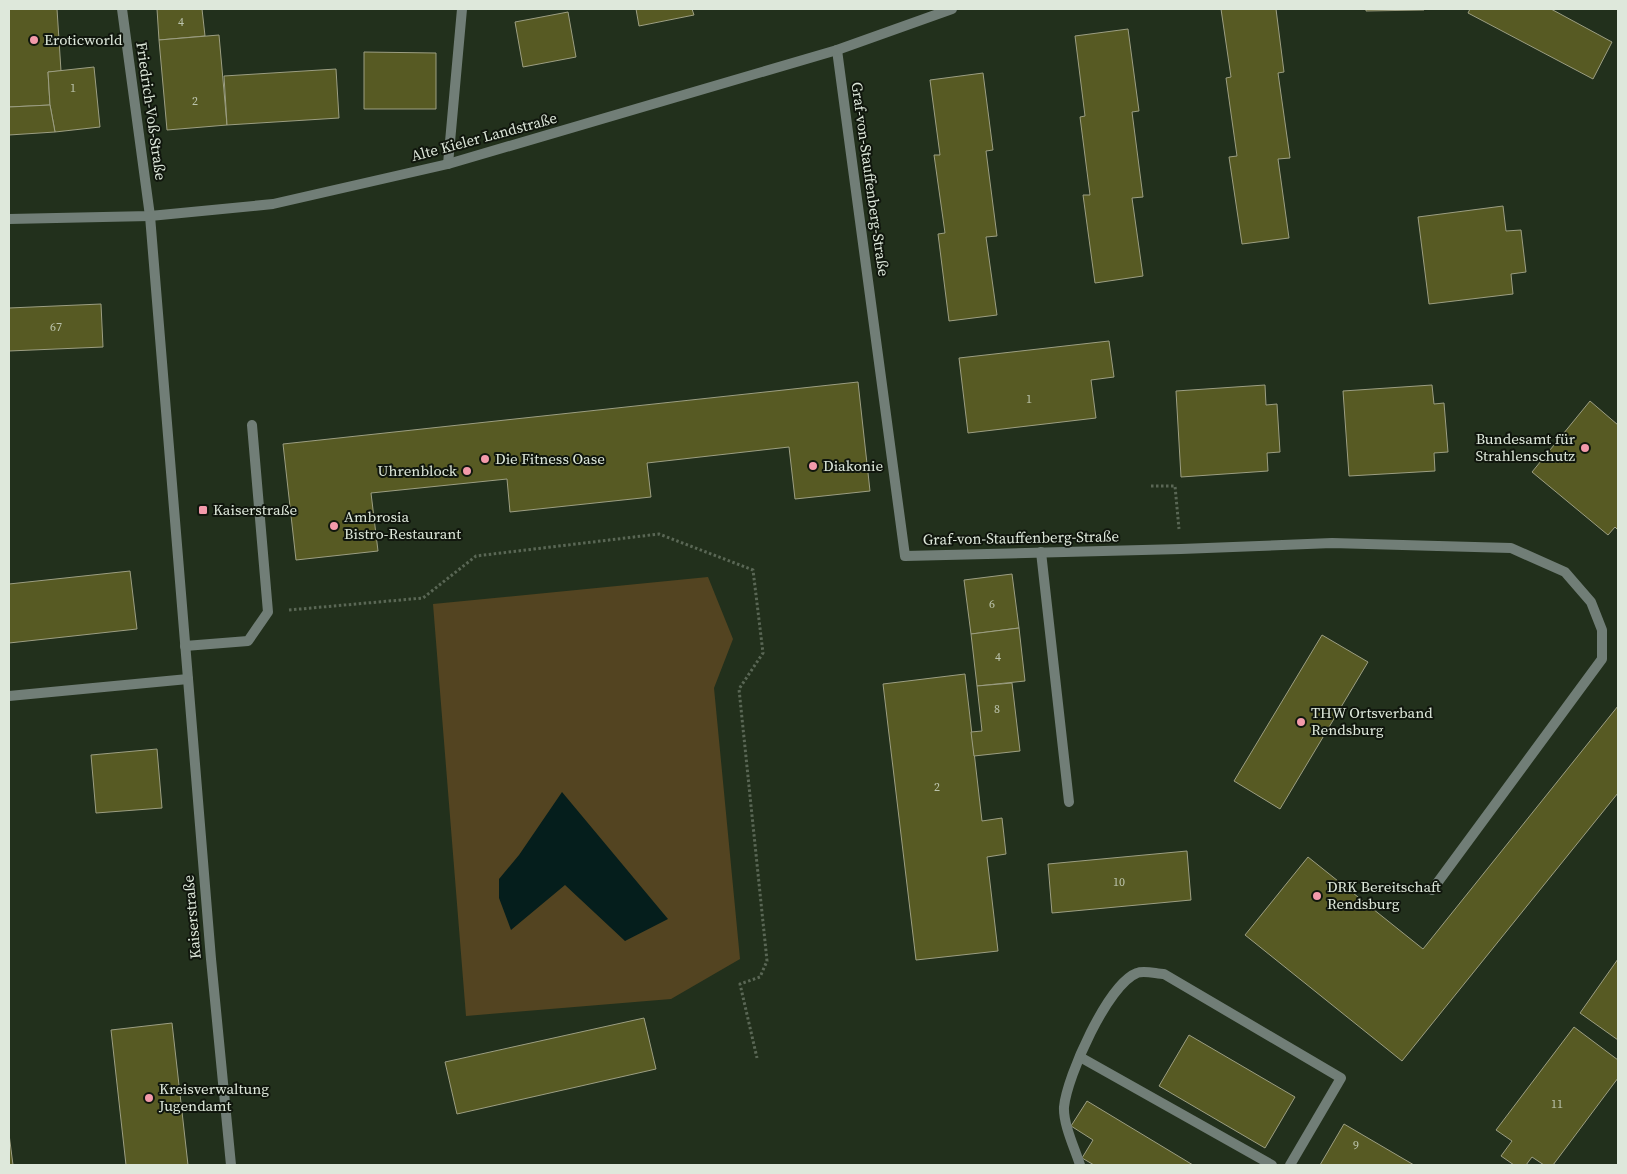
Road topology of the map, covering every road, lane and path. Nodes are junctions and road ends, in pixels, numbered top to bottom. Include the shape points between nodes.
1 (122, 9) edge
2 (462, 9) edge
3 (952, 9) edge
4 (837, 50) junction
5 (448, 164) junction
6 (150, 216) junction
7 (9, 219) edge
8 (252, 424) dead end
9 (1151, 486) dead end
10 (1182, 549) junction
11 (1041, 552) junction
12 (268, 612) junction
13 (185, 646) junction
14 (188, 679) junction
15 (9, 696) edge
16 (1069, 802) dead end
17 (1432, 890) dead end
18 (1080, 1057) junction
19 (757, 1058) dead end
20 (231, 1165) edge
21 (1080, 1165) edge
22 (1272, 1165) edge
23 (1290, 1165) edge

1 - 6 street, Friedrich-Voß-Straße
2 - 5 street
3 - 4 street, Alte Kieler Landstraße
4 - 5 street, Alte Kieler Landstraße
4 - 11 street, Graf-von-Stauffenberg-Straße via 905,556
5 - 6 street, Alte Kieler Landstraße via 273,204
6 - 7 street, Alte Kieler Landstraße
6 - 13 street, Kaiserstraße
8 - 12 street
9 - 10 path via 1175,486
10 - 11 street, Graf-von-Stauffenberg-Straße
10 - 17 street, Graf-von-Stauffenberg-Straße via 1332,544 1511,548 1565,572 1591,602 1602,630 1602,659
11 - 16 street
12 - 13 street via 248,641
12 - 19 path via 423,598 476,556 659,534 752,570 763,652 739,689 768,961 760,977 740,984
13 - 14 street, Kaiserstraße
14 - 15 street
14 - 20 street, Kaiserstraße
18 - 21 street via 1071,1075 1064,1108
18 - 22 street
18 - 23 street via 1106,1004 1120,985 1138,972 1164,974 1341,1078

